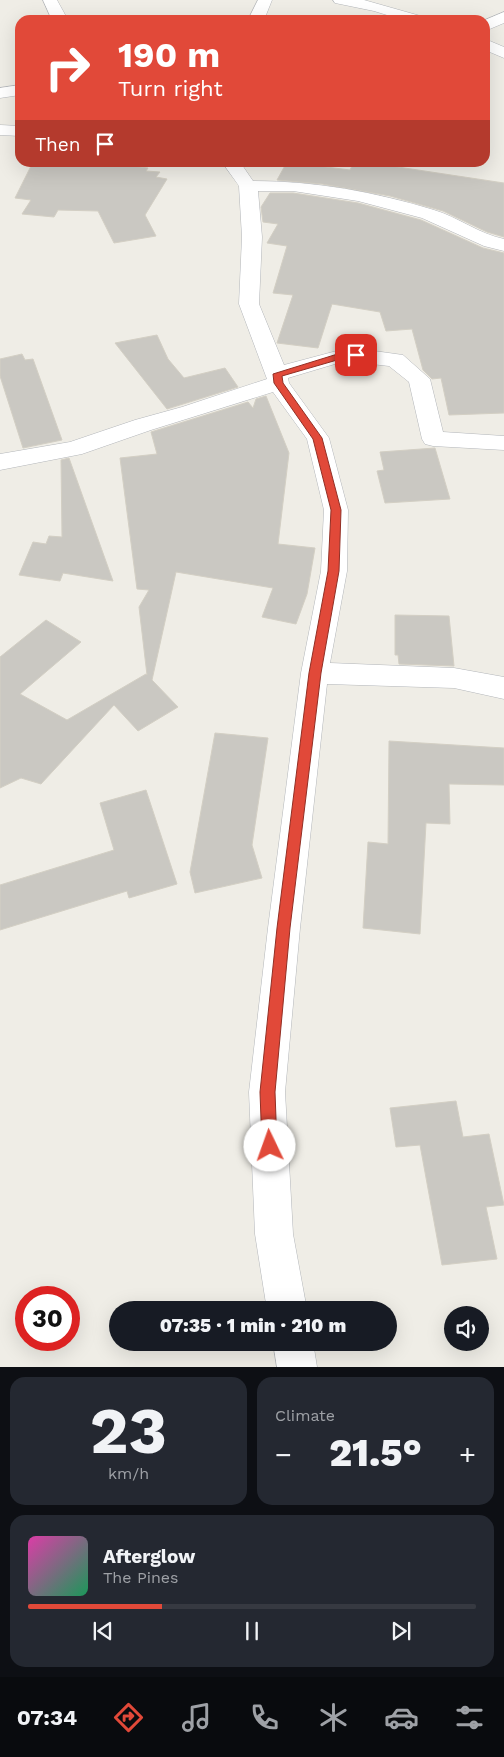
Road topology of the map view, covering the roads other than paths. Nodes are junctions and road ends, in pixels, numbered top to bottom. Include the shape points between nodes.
1 (50, 0) edge
2 (265, 0) edge
3 (340, 0) edge
4 (58, 15) edge
5 (258, 15) edge
6 (403, 15) edge
7 (504, 17) edge
8 (490, 24) edge
9 (490, 46) edge
10 (504, 53) edge
11 (15, 91) edge
12 (0, 93) edge
13 (0, 130) edge
14 (15, 131) edge
15 (235, 167) edge
16 (248, 186) junction
17 (504, 245) edge
18 (278, 379) junction
19 (504, 443) edge
20 (0, 462) edge
21 (315, 673) junction
22 (504, 688) edge
23 (285, 1301) edge
24 (294, 1351) edge
25 (297, 1367) edge

1 - 4 street
2 - 5 street
3 - 6 street
7 - 8 street
9 - 10 street
11 - 12 street
13 - 14 street
15 - 16 street
16 - 17 street via 293,186 358,196 429,214
16 - 18 street via 252,237 249,304
18 - 19 street via 344,355 395,360 419,379 433,439
18 - 20 street via 74,450
18 - 21 street via 318,438 336,510 334,571
21 - 22 street via 454,678
21 - 23 street via 267,1092 274,1234
24 - 25 street

